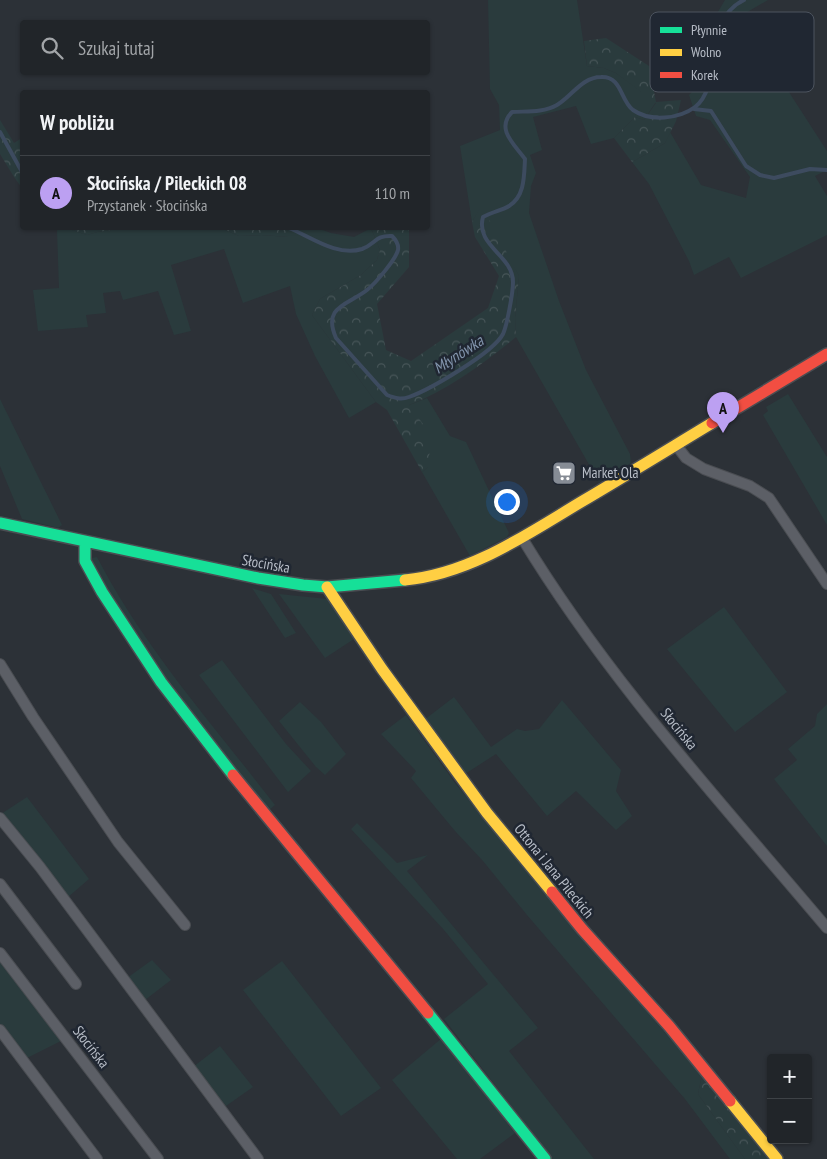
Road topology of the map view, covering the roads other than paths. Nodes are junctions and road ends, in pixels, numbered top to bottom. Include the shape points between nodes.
1 (827, 354) edge
2 (676, 445) junction
3 (0, 523) edge
4 (522, 538) junction
5 (85, 542) junction
6 (827, 584) edge
7 (327, 587) junction
8 (0, 664) edge
9 (0, 818) edge
10 (0, 884) edge
11 (185, 924) dead end
12 (827, 928) edge
13 (0, 953) edge
14 (76, 984) dead end
15 (0, 1030) edge
16 (97, 1159) edge
17 (158, 1159) edge
18 (258, 1159) edge
19 (545, 1159) edge
20 (777, 1159) edge

1 - 2 street, Słocińska
2 - 4 street, Słocińska
2 - 6 street via 686,458 704,470 750,486 769,498
3 - 5 street, Słocińska
4 - 7 street, Słocińska via 487,557 438,574
4 - 12 street, Słocińska via 561,601 632,695
5 - 7 street, Słocińska via 258,578
5 - 19 street via 85,561 97,584 162,682 259,808
7 - 20 street, Ottona i Jana Pileckich via 387,677 487,813 582,929 669,1026
8 - 11 street via 118,842
9 - 18 street
10 - 14 street
13 - 17 street, Słocińska
15 - 16 street

